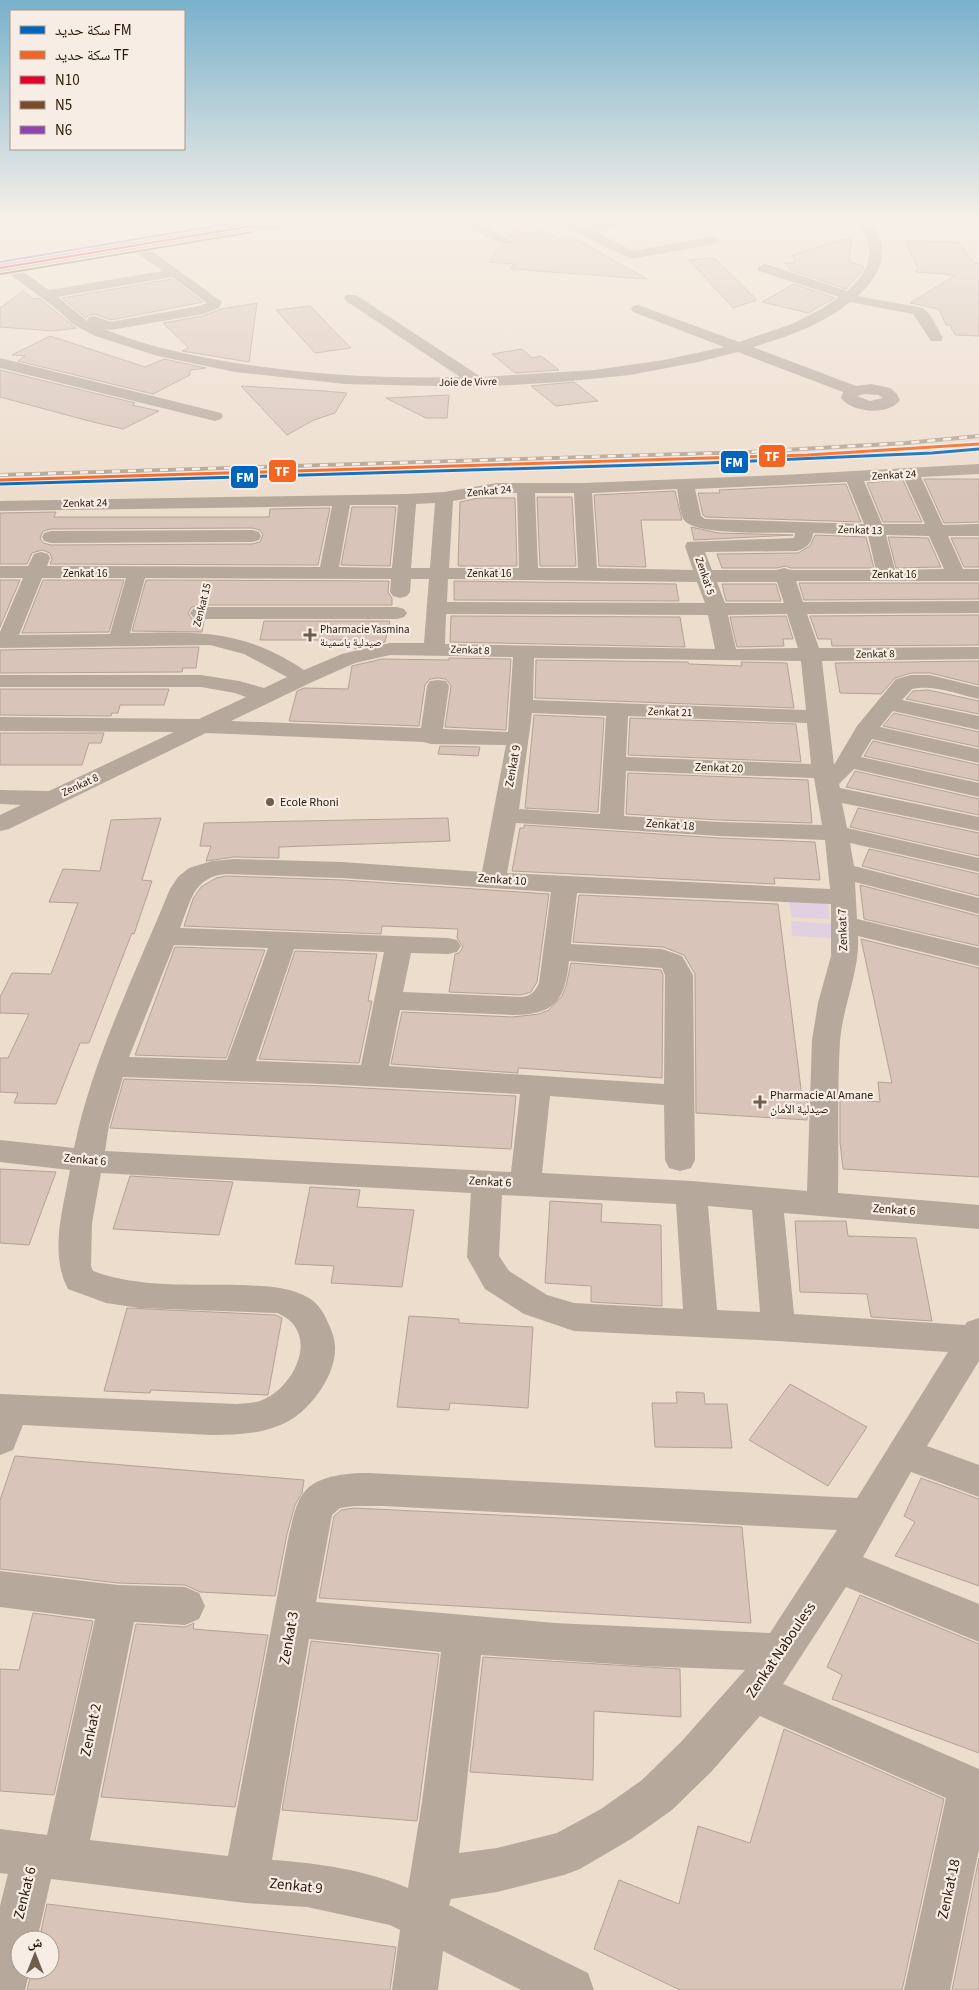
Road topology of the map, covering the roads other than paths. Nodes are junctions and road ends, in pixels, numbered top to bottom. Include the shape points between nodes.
1 (66, 312) edge
2 (77, 312) edge
3 (192, 312) edge
4 (372, 312) edge
5 (646, 312) edge
6 (825, 312) edge
7 (919, 312) edge
8 (936, 338) dead end
9 (740, 347) junction
10 (0, 363) edge
11 (478, 382) junction
12 (855, 391) dead end
13 (214, 416) dead end
14 (979, 469) edge
15 (911, 474) junction
16 (854, 477) junction
17 (685, 484) junction
18 (526, 488) junction
19 (583, 488) junction
20 (444, 497) junction
21 (407, 498) junction
22 (342, 500) junction
23 (262, 501) junction
24 (67, 504) junction
25 (0, 506) edge
26 (695, 521) junction
27 (979, 530) edge
28 (876, 531) junction
29 (936, 531) junction
30 (804, 535) junction
31 (252, 536) junction
32 (51, 537) junction
33 (694, 546) junction
34 (822, 563) junction
35 (0, 572) edge
36 (35, 573) junction
37 (438, 573) junction
38 (138, 574) junction
39 (243, 574) junction
40 (329, 574) junction
41 (402, 574) junction
42 (529, 574) junction
43 (588, 574) junction
44 (784, 574) junction
45 (887, 574) junction
46 (956, 574) junction
47 (979, 574) edge
48 (704, 576) junction
49 (205, 593) junction
50 (979, 607) edge
51 (438, 608) junction
52 (717, 609) junction
53 (795, 609) junction
54 (397, 612) junction
55 (195, 638) junction
56 (118, 641) junction
57 (3, 642) edge
58 (390, 649) junction
59 (434, 649) junction
60 (523, 652) junction
61 (979, 653) edge
62 (727, 655) junction
63 (811, 655) junction
64 (302, 678) junction
65 (0, 681) edge
66 (438, 686) dead end
67 (979, 693) edge
68 (265, 696) junction
69 (889, 704) junction
70 (522, 706) junction
71 (617, 710) junction
72 (818, 717) junction
73 (0, 724) edge
74 (979, 724) edge
75 (204, 726) junction
76 (865, 731) junction
77 (431, 737) junction
78 (518, 739) junction
79 (979, 756) edge
80 (848, 761) junction
81 (616, 764) junction
82 (826, 782) junction
83 (979, 790) edge
84 (0, 797) edge
85 (53, 798) junction
86 (505, 815) junction
87 (612, 821) junction
88 (0, 824) edge
89 (979, 824) edge
90 (836, 833) junction
91 (979, 865) edge
92 (842, 871) junction
93 (493, 879) junction
94 (565, 884) junction
95 (842, 897) junction
96 (979, 906) edge
97 (844, 924) junction
98 (164, 936) junction
99 (284, 940) junction
100 (399, 944) junction
101 (448, 946) dead end
102 (558, 952) junction
103 (979, 957) edge
104 (388, 1000) junction
105 (111, 1067) junction
106 (238, 1071) junction
107 (373, 1076) junction
108 (536, 1084) junction
109 (679, 1096) junction
110 (0, 1151) edge
111 (680, 1160) dead end
112 (86, 1161) junction
113 (487, 1182) junction
114 (525, 1184) junction
115 (691, 1193) junction
116 (766, 1200) junction
117 (822, 1204) junction
118 (979, 1217) edge
119 (701, 1324) junction
120 (778, 1327) junction
121 (973, 1349) edge
122 (4, 1419) edge
123 (903, 1453) junction
124 (979, 1481) edge
125 (866, 1515) junction
126 (838, 1565) junction
127 (0, 1589) edge
128 (118, 1603) junction
129 (185, 1606) dead end
130 (292, 1618) junction
131 (979, 1623) edge
132 (463, 1635) junction
133 (780, 1653) junction
134 (754, 1692) junction
135 (974, 1789) edge
136 (33, 1854) edge
137 (246, 1881) junction
138 (428, 1898) junction
139 (2, 1990) edge
140 (415, 1990) edge
141 (572, 1990) edge
142 (927, 1990) edge

1 - 11 street, Joie de Vivre via 78,322 116,339 210,363 314,378
2 - 3 street via 111,326
4 - 11 street
5 - 9 street
6 - 9 street, Joie de Vivre via 801,325
7 - 8 street
9 - 11 street, Joie de Vivre via 690,360 604,374
9 - 12 street
10 - 13 street
14 - 15 street, Zenkat 24
15 - 16 street, Zenkat 24
15 - 29 street
16 - 17 street, Zenkat 24
16 - 28 street
17 - 19 street, Zenkat 24
17 - 26 street
18 - 19 street, Zenkat 24
18 - 20 street, Zenkat 24
18 - 42 street
19 - 43 street
20 - 21 street, Zenkat 24
20 - 37 street
21 - 22 street, Zenkat 24
21 - 41 street
22 - 23 street, Zenkat 24
22 - 40 street
23 - 24 street, Zenkat 24
23 - 31 street
24 - 25 street, Zenkat 24
24 - 32 street
26 - 30 street, Zenkat 13
26 - 33 street via 687,530 688,540
27 - 29 street, Zenkat 13
28 - 29 street, Zenkat 13
28 - 30 street, Zenkat 13
28 - 45 street
29 - 46 street
30 - 33 street, Zenkat 5 via 794,545
30 - 34 street via 817,546
31 - 32 street
31 - 39 street
32 - 36 street
33 - 48 street, Zenkat 5
34 - 44 street, Zenkat 16
34 - 45 street, Zenkat 16
35 - 36 street, Zenkat 16
36 - 38 street, Zenkat 16
36 - 57 street
37 - 41 street, Zenkat 16
37 - 42 street, Zenkat 16
37 - 51 street
38 - 49 street, Zenkat 16
38 - 56 street
39 - 40 street, Zenkat 16
39 - 49 street, Zenkat 16
40 - 41 street, Zenkat 16
41 - 54 street
42 - 43 street, Zenkat 16
43 - 48 street, Zenkat 16
44 - 48 street, Zenkat 16
44 - 53 street, Zenkat 7
45 - 46 street, Zenkat 16
46 - 47 street, Zenkat 16
48 - 52 street, Zenkat 5
49 - 54 street
49 - 55 street, Zenkat 15
50 - 53 street
51 - 52 street
51 - 59 street
52 - 53 street
52 - 62 street, Zenkat 5
53 - 63 street, Zenkat 7
54 - 58 street
55 - 56 street
55 - 64 street via 226,641 250,648
56 - 57 street
58 - 59 street, Zenkat 8
58 - 64 street, Zenkat 8 via 349,658
59 - 60 street, Zenkat 8
60 - 62 street, Zenkat 8
60 - 70 street, Zenkat 9
61 - 63 street, Zenkat 8
62 - 63 street, Zenkat 8
63 - 72 street, Zenkat 7
64 - 68 street, Zenkat 8
65 - 68 street via 201,680 239,686
66 - 77 street
67 - 69 street via 909,681
68 - 75 street, Zenkat 8
69 - 74 street
69 - 76 street
70 - 71 street, Zenkat 21
70 - 78 street, Zenkat 9
71 - 72 street, Zenkat 21
71 - 81 street
72 - 82 street, Zenkat 7
73 - 75 street
75 - 77 street
75 - 85 street, Zenkat 8
76 - 79 street
76 - 80 street
77 - 78 street
78 - 86 street, Zenkat 9
80 - 82 street via 836,776
80 - 83 street
81 - 82 street, Zenkat 20
81 - 87 street
82 - 89 street, Zenkat 20
82 - 90 street, Zenkat 7
84 - 85 street
85 - 88 street, Zenkat 8
86 - 87 street, Zenkat 18
86 - 93 street, Zenkat 9
87 - 90 street, Zenkat 18
90 - 91 street, Zenkat 18
90 - 92 street, Zenkat 7
92 - 95 street, Zenkat 7
92 - 96 street
93 - 94 street, Zenkat 10
93 - 98 street, Zenkat 10 via 218,866 206,869 187,881
94 - 95 street, Zenkat 10
94 - 102 street
95 - 97 street, Zenkat 7
97 - 103 street
97 - 117 street, Zenkat 7 via 844,956 826,1040
98 - 99 street
98 - 105 street, Zenkat 10
99 - 100 street
99 - 106 street
100 - 101 street
100 - 104 street
102 - 104 street via 550,994 533,1005
102 - 109 street via 662,958 673,962 679,975
104 - 107 street
105 - 106 street
105 - 112 street, Zenkat 10
106 - 107 street
107 - 108 street
108 - 109 street
108 - 114 street
109 - 111 street
110 - 112 street, Zenkat 6
112 - 113 street, Zenkat 6
112 - 122 street, Zenkat 10 via 74,1245 75,1266 80,1280 106,1290 138,1295 277,1300 298,1307 309,1318 317,1337 317,1360 307,1382 288,1400 272,1412 239,1419 117,1415
113 - 114 street, Zenkat 6
113 - 119 street via 483,1257 497,1280 536,1305 574,1317
114 - 115 street, Zenkat 6
115 - 116 street, Zenkat 6
115 - 119 street
116 - 117 street, Zenkat 6
116 - 120 street
117 - 118 street, Zenkat 6
119 - 120 street
120 - 121 street
121 - 123 street, Zenkat Nabouless
123 - 124 street
123 - 125 street, Zenkat Nabouless
125 - 126 street, Zenkat Nabouless
125 - 130 street, Zenkat 3 via 353,1489 320,1501 313,1515
126 - 131 street
126 - 133 street, Zenkat Nabouless
127 - 128 street
128 - 129 street
128 - 136 street, Zenkat 2
130 - 132 street
130 - 137 street, Zenkat 3
132 - 133 street
132 - 138 street via 444,1802
133 - 134 street, Zenkat Nabouless
134 - 135 street
134 - 138 street, Zenkat Nabouless via 657,1795 590,1840 564,1853
135 - 142 street, Zenkat 18
136 - 137 street, Zenkat 9
136 - 139 street, Zenkat 6
137 - 138 street, Zenkat 9 via 308,1886 391,1903
138 - 140 street
138 - 141 street, Zenkat 9

